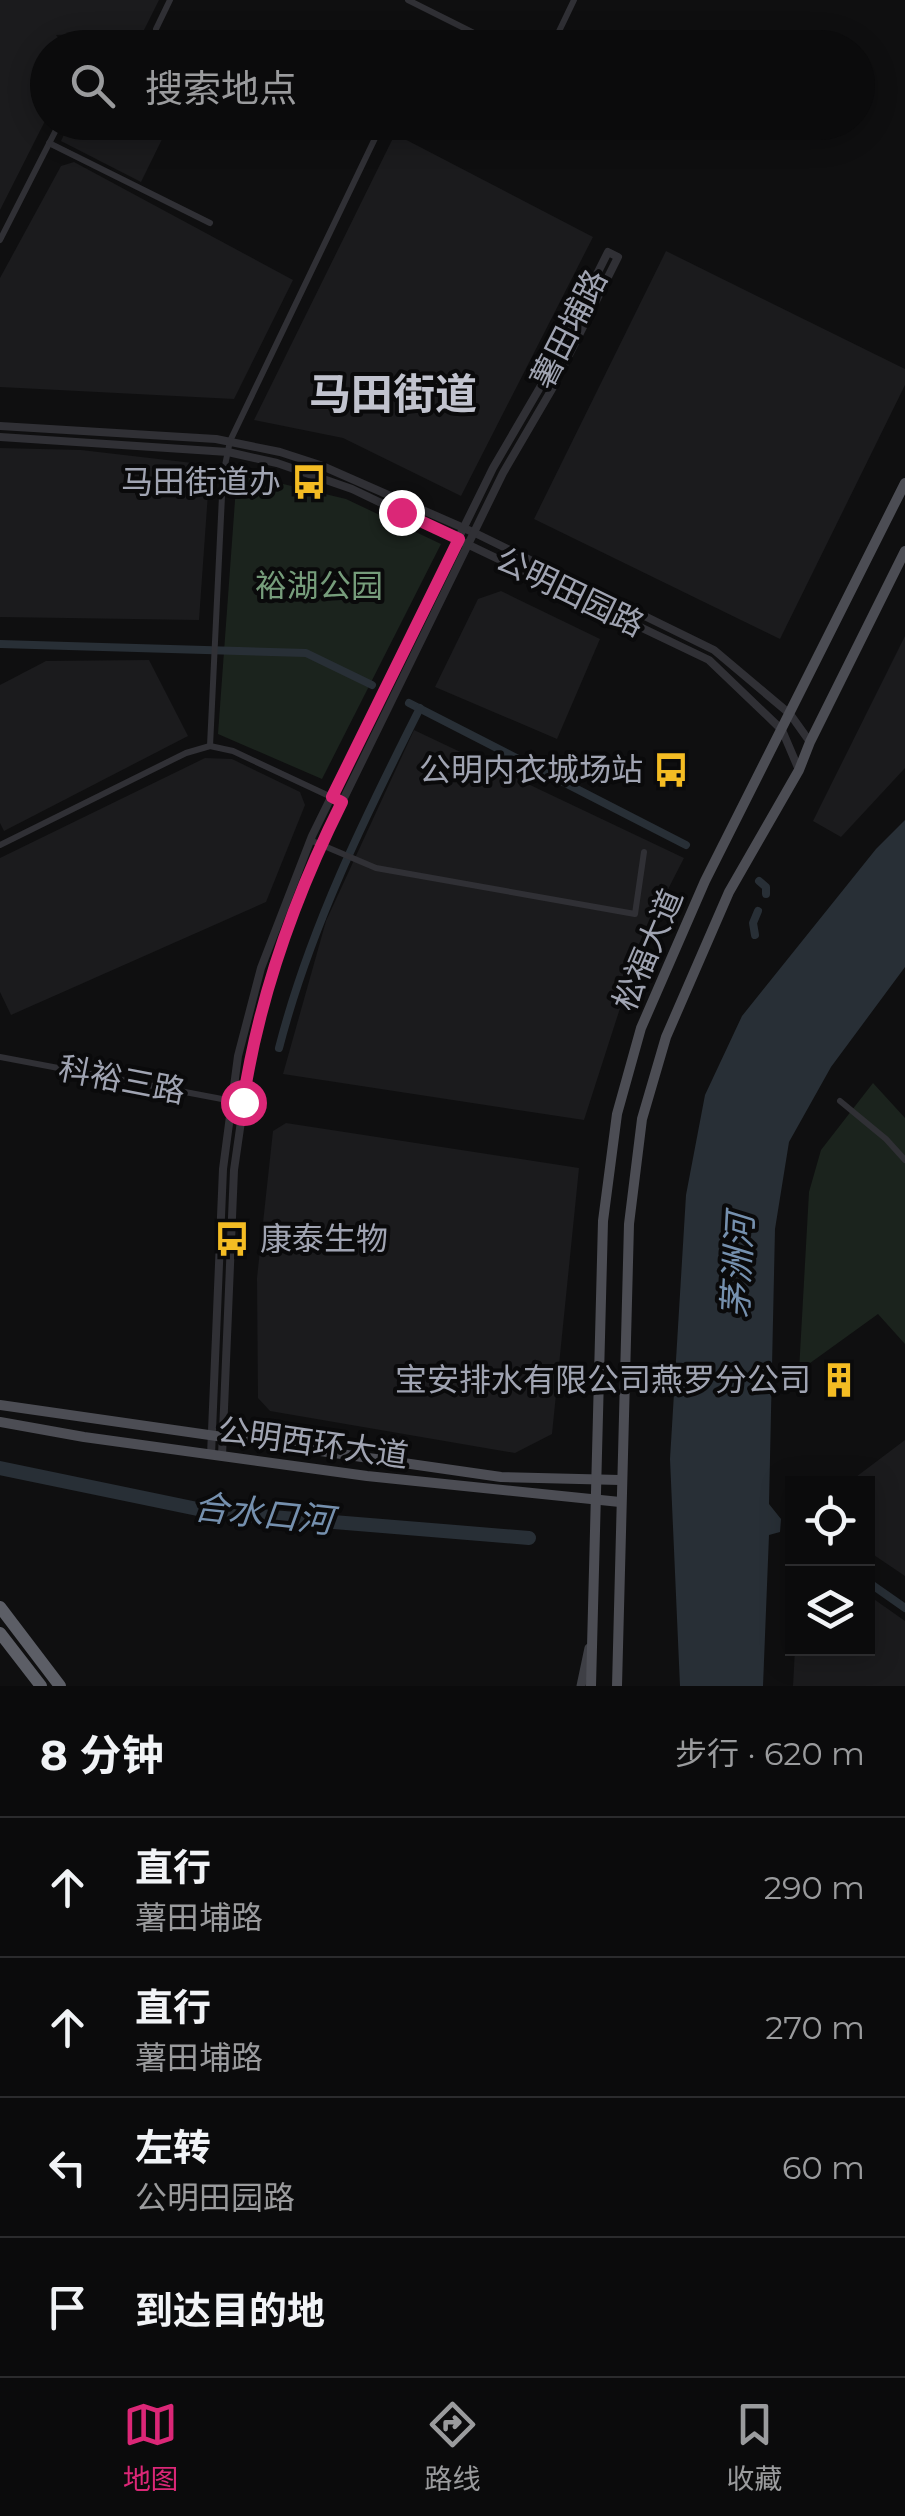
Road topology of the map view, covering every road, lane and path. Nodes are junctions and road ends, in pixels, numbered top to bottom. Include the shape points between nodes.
1 (170, 0) edge
2 (408, 0) edge
3 (574, 0) edge
4 (156, 29) dead end
5 (468, 30) edge
6 (560, 30) edge
7 (51, 140) edge
8 (373, 140) edge
9 (49, 143) junction
10 (210, 223) dead end
11 (0, 240) edge
12 (0, 426) edge
13 (0, 437) edge
14 (230, 442) junction
15 (228, 452) junction
16 (905, 483) edge
17 (464, 528) junction
18 (475, 533) junction
19 (459, 539) junction
20 (470, 544) junction
21 (905, 551) edge
22 (790, 714) junction
23 (782, 730) junction
24 (810, 742) junction
25 (210, 746) junction
26 (799, 770) junction
27 (332, 797) junction
28 (342, 802) junction
29 (310, 840) junction
30 (0, 845) edge
31 (320, 845) junction
32 (644, 852) dead end
33 (0, 1057) edge
34 (840, 1100) dead end
35 (232, 1101) junction
36 (243, 1102) junction
37 (905, 1160) edge
38 (0, 1405) edge
39 (0, 1422) edge
40 (217, 1438) junction
41 (216, 1455) junction
42 (620, 1480) junction
43 (594, 1481) junction
44 (594, 1501) junction
45 (620, 1502) junction
46 (0, 1607) edge
47 (592, 1630) junction
48 (0, 1633) edge
49 (41, 1686) edge
50 (60, 1686) edge
51 (581, 1686) edge
52 (591, 1686) edge
53 (617, 1686) edge

1 - 4 street
2 - 5 street
3 - 6 street
7 - 9 street
8 - 14 street
9 - 10 street
9 - 11 street
12 - 14 street, 公明田园路
13 - 15 street, 公明田园路
14 - 15 street
14 - 17 street, 公明田园路 via 320,465
15 - 19 street, 公明田园路 via 316,475
15 - 25 street
16 - 22 main road, 松福大道
17 - 18 street, 公明田园路
17 - 18 street, 薯田埔路 via 608,252 618,258
17 - 19 street, 薯田埔路
18 - 20 street, 薯田埔路
18 - 22 street, 公明田园路 via 714,650
19 - 20 street, 公明田园路
19 - 27 street, 薯田埔路
20 - 23 street, 公明田园路 via 709,660
20 - 28 street, 薯田埔路
21 - 24 main road, 松福大道
22 - 23 main road, 松福大道
22 - 24 street, 公明田园路
23 - 26 street, 公明田园路
23 - 43 main road, 松福大道 via 705,881 642,1028 617,1114 603,1222
24 - 26 main road, 松福大道
25 - 27 street
25 - 30 street
26 - 42 main road, 松福大道 via 729,892 666,1037 642,1119 628,1224
27 - 28 street
27 - 29 street, 薯田埔路
28 - 31 street, 薯田埔路
29 - 31 street
29 - 35 street, 薯田埔路 via 261,968
31 - 32 street via 376,868 636,914
31 - 36 street, 薯田埔路 via 272,971
33 - 35 street, 科裕三路
34 - 37 street
35 - 36 street, 科裕三路
35 - 40 street, 薯田埔路 via 223,1169
36 - 40 street, 薯田埔路
38 - 40 main road, 公明西环大道
39 - 41 main road, 公明西环大道
40 - 41 street, 薯田埔路
40 - 43 main road, 公明西环大道 via 502,1477
41 - 44 main road, 公明西环大道
42 - 43 main road, 公明西环大道
42 - 45 main road, 松福大道
43 - 44 main road, 松福大道
44 - 45 main road, 公明西环大道
44 - 47 main road, 松福大道
45 - 53 main road, 松福大道
46 - 50 highway
47 - 51 main road
47 - 52 main road, 松福大道
48 - 49 highway

